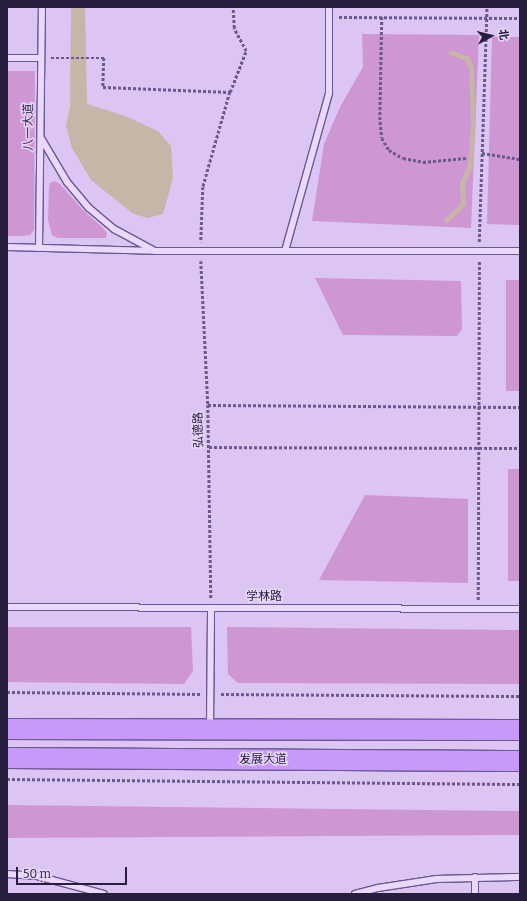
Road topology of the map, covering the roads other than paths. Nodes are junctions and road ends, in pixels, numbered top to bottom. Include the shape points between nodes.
1 (42, 7) edge
2 (329, 7) edge
3 (7, 58) edge
4 (40, 58) junction
5 (40, 137) junction
6 (7, 247) edge
7 (39, 248) junction
8 (155, 251) junction
9 (285, 251) junction
10 (520, 251) edge
11 (7, 607) edge
12 (211, 608) junction
13 (520, 609) edge
14 (7, 729) edge
15 (210, 729) junction
16 (520, 730) edge
17 (7, 758) edge
18 (520, 761) edge
19 (7, 874) edge
20 (475, 877) junction
21 (520, 877) edge
22 (104, 894) edge
23 (356, 894) edge
24 (475, 894) edge

1 - 4 lane, 八一大道
2 - 9 lane via 329,93
3 - 4 lane
4 - 5 lane, 八一大道
5 - 7 lane, 八一大道
5 - 8 lane via 67,182 89,208 114,229
6 - 7 lane
7 - 8 lane
8 - 9 lane
9 - 10 lane
11 - 12 lane, 学林路
12 - 13 lane, 学林路
12 - 15 lane
14 - 15 main road
15 - 16 main road
17 - 18 main road, 发展大道
19 - 22 lane via 37,876
20 - 21 lane
20 - 23 lane via 436,879
20 - 24 lane

